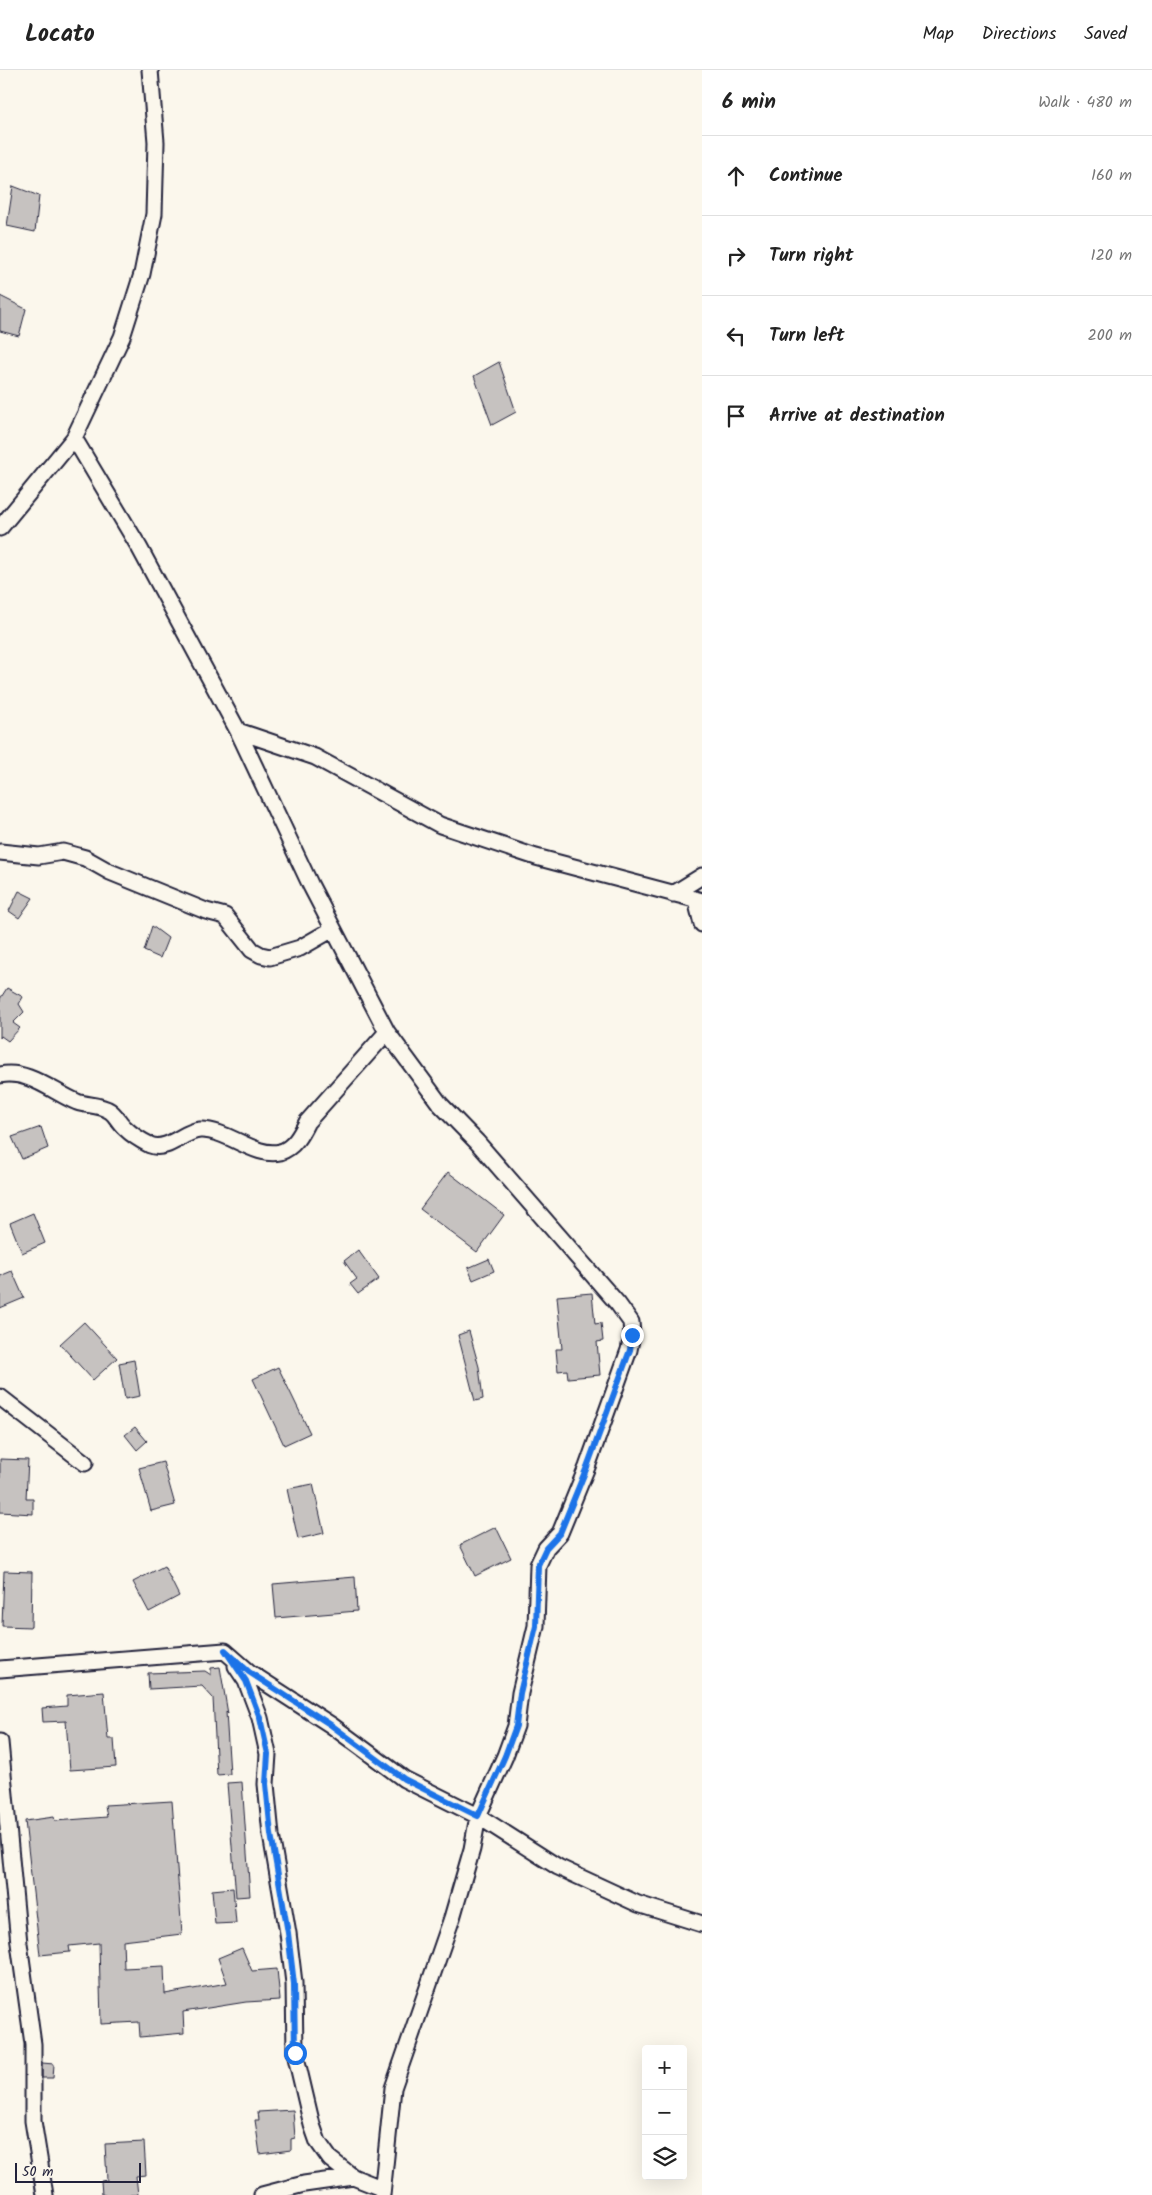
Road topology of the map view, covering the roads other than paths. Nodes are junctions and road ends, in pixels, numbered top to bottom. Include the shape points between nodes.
1 (150, 70) edge
2 (74, 438) junction
3 (0, 528) edge
4 (238, 731) junction
5 (0, 852) edge
6 (702, 876) edge
7 (673, 894) junction
8 (699, 900) edge
9 (702, 924) edge
10 (333, 929) junction
11 (387, 1032) junction
12 (0, 1075) edge
13 (0, 1397) edge
14 (85, 1463) dead end
15 (225, 1650) junction
16 (0, 1669) edge
17 (0, 1742) edge
18 (478, 1816) junction
19 (702, 1924) edge
20 (353, 2177) junction
21 (381, 2192) edge
22 (45, 2195) edge
23 (262, 2195) edge

1 - 2 street via 156,142 154,214 142,274 122,337
2 - 3 street
2 - 4 street via 139,548
4 - 7 street via 315,756 440,825 536,857
4 - 10 street
5 - 10 street via 39,856 63,852 85,858 110,872 224,916 252,950 261,955 270,957 300,948
6 - 7 street
7 - 8 street
8 - 9 street
10 - 11 street
11 - 12 street via 307,1122 298,1139 280,1152 262,1151 219,1132 201,1130 191,1131 164,1146 152,1146 126,1129 112,1112 102,1106 79,1103 26,1076 12,1072
11 - 18 street via 440,1104 587,1267 631,1322 630,1350 587,1467 560,1533 546,1548 538,1565 536,1626 520,1693 516,1726
13 - 14 street
15 - 16 street
15 - 18 street via 249,1672 331,1725 404,1779
15 - 20 street via 246,1681 260,1718 268,1754 266,1784 271,1834 294,1984 295,2053 312,2125 330,2160
17 - 22 street via 17,1924 33,2044 33,2121
18 - 19 street via 558,1867 638,1904
18 - 21 street via 452,1918 392,2088
20 - 21 street
20 - 23 street via 304,2184

